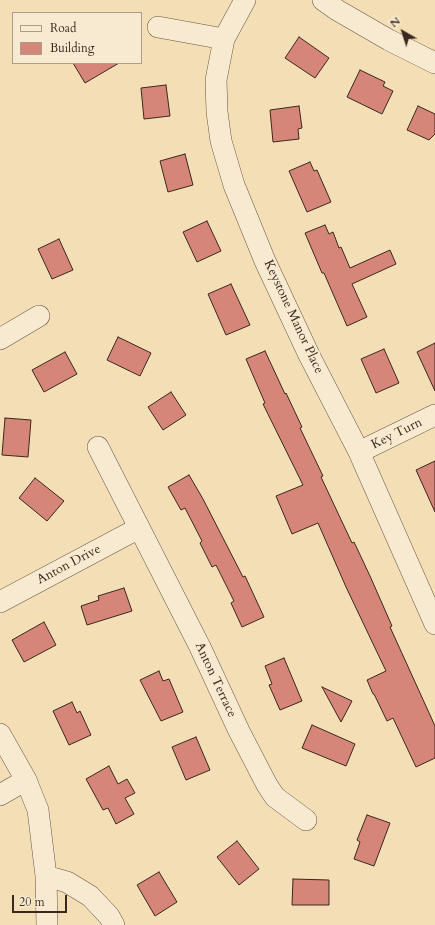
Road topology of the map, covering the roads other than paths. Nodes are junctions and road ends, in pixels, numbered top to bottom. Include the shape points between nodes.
1 (245, 0) edge
2 (323, 0) edge
3 (158, 27) dead end
4 (224, 39) junction
5 (435, 63) edge
6 (39, 316) dead end
7 (0, 340) edge
8 (435, 415) edge
9 (98, 447) dead end
10 (359, 452) junction
11 (139, 528) junction
12 (0, 602) edge
13 (435, 624) edge
14 (0, 734) edge
15 (26, 780) junction
16 (0, 795) edge
17 (306, 820) dead end
18 (46, 876) junction
19 (47, 925) edge
20 (114, 925) edge

1 - 4 street, Keystone Manor Place
2 - 5 street via 390,40
3 - 4 street
4 - 10 street, Keystone Manor Place via 216,80 217,112 221,141 234,185 265,261
6 - 7 street
8 - 10 street, Key Turn
9 - 11 street, Anton Terrace
10 - 13 street, Keystone Manor Place
11 - 12 street, Anton Drive
11 - 17 street, Anton Terrace via 267,785 276,797
14 - 15 street
15 - 16 street
15 - 18 street via 38,810
18 - 19 street
18 - 20 street via 67,882 90,896

